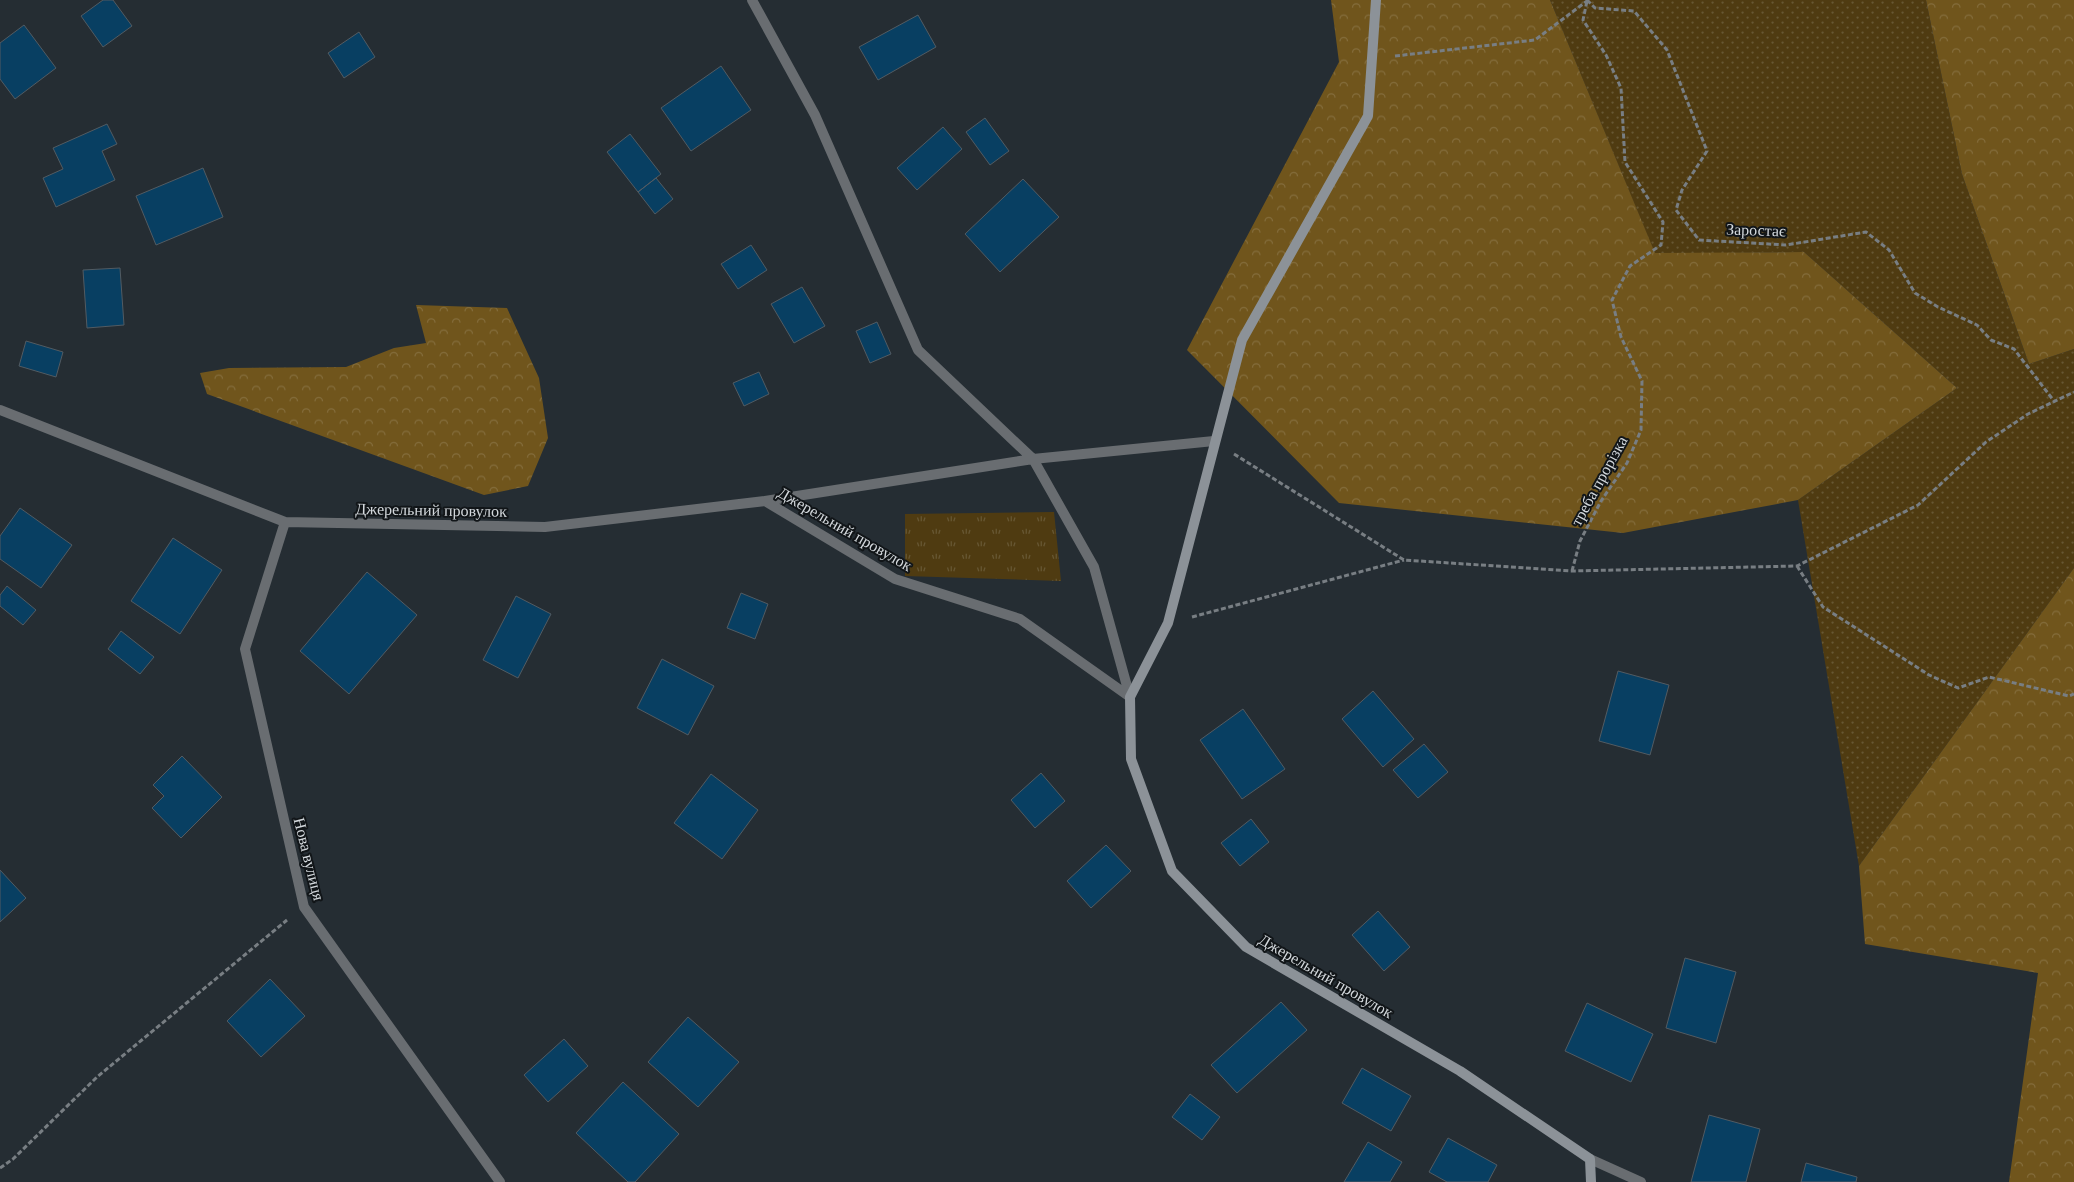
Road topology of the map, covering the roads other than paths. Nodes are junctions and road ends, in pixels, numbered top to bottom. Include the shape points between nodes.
1 (752, 0) edge
2 (1376, 0) edge
3 (0, 410) edge
4 (1214, 441) junction
5 (1033, 459) junction
6 (766, 501) junction
7 (286, 522) junction
8 (1130, 697) junction
9 (1590, 1159) junction
10 (500, 1182) edge
11 (1591, 1182) edge
12 (1641, 1182) edge

1 - 5 street via 815,115 918,350
2 - 4 street via 1368,116 1242,340
3 - 7 street, Джерельний провулок
4 - 5 street
4 - 8 street via 1168,624
5 - 6 street
5 - 8 street via 1094,567
6 - 7 street, Джерельний провулок via 545,527
6 - 8 street, Джерельний провулок via 895,579 1020,619
7 - 10 street, Нова вулиця via 245,650 304,907
8 - 9 street, Джерельний провулок via 1130,759 1172,871 1246,947 1460,1071
9 - 11 street
9 - 12 street, Джерельний провулок

